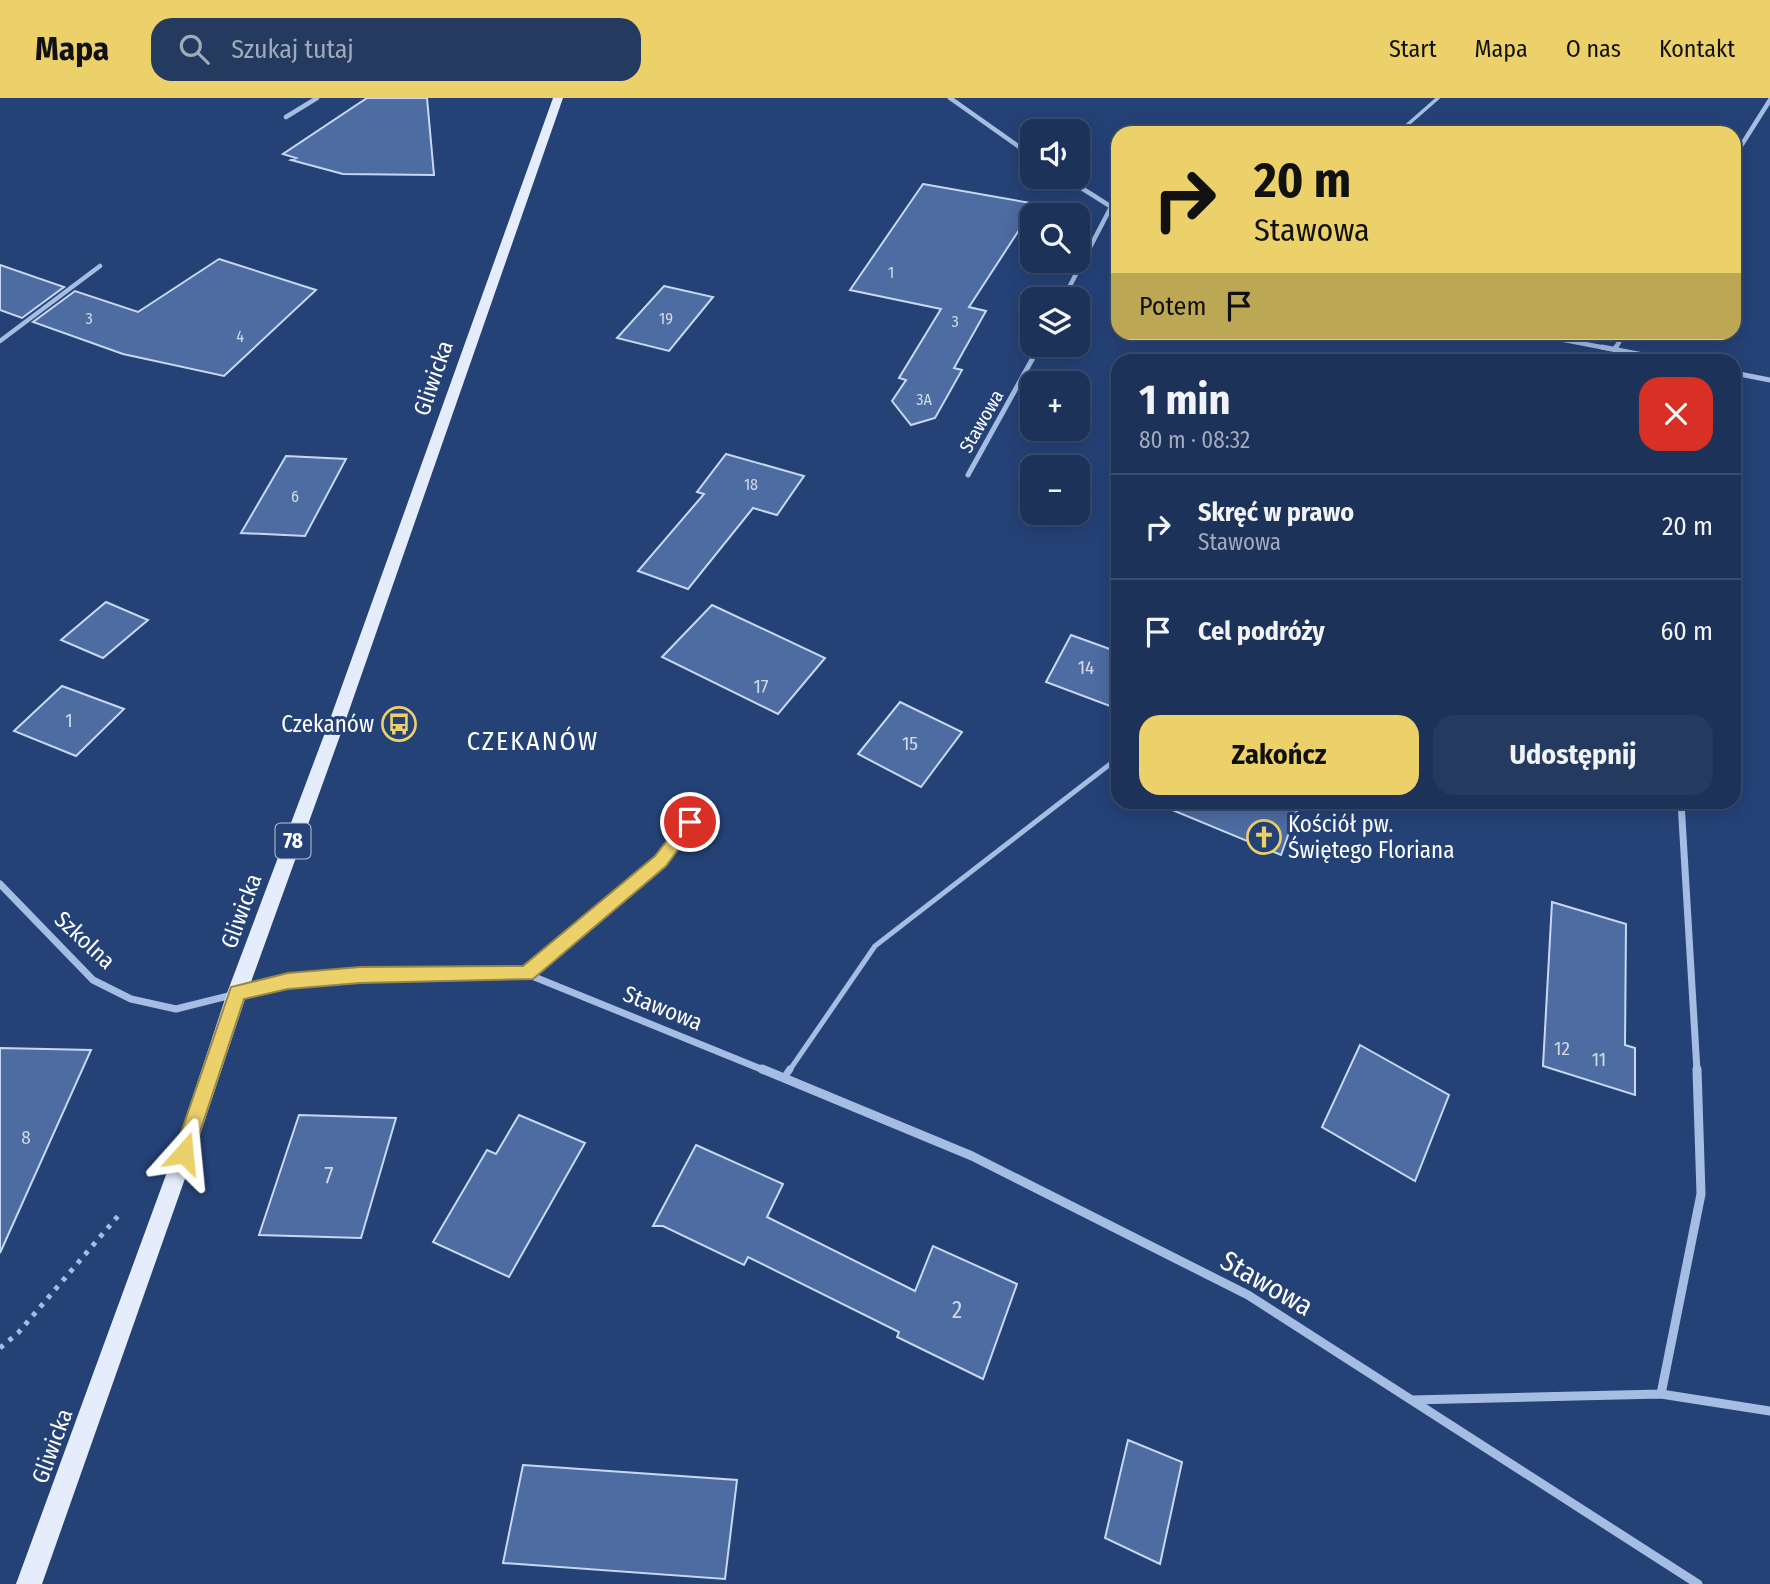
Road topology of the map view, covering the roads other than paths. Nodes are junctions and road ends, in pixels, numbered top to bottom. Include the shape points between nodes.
1 (317, 98) edge
2 (558, 98) edge
3 (950, 98) edge
4 (1438, 98) edge
5 (1770, 100) edge
6 (286, 117) dead end
7 (1406, 126) edge
8 (1741, 146) edge
9 (1020, 148) edge
10 (1082, 189) edge
11 (1111, 207) joint
12 (100, 266) dead end
13 (1069, 287) edge
14 (1563, 340) edge
15 (1620, 340) edge
16 (0, 341) edge
17 (1614, 350) junction
18 (1631, 354) edge
19 (1033, 357) edge
20 (1741, 374) edge
21 (1770, 380) edge
22 (968, 475) dead end
23 (1111, 763) edge
24 (1681, 809) edge
25 (690, 822) dead end
26 (0, 884) edge
27 (527, 974) junction
28 (237, 993) junction
29 (784, 1078) junction
30 (1661, 1394) junction
31 (1412, 1400) junction
32 (1770, 1411) edge
33 (29, 1584) edge
34 (1698, 1584) edge

1 - 6 street
2 - 28 main road, Gliwicka / 78
3 - 9 street
4 - 7 lane
5 - 8 street
10 - 11 street
11 - 13 street
12 - 16 street
14 - 17 street
15 - 17 street
17 - 18 street
19 - 22 street, Stawowa
20 - 21 street
23 - 29 lane via 875,946
24 - 30 street via 1696,1024 1701,1194
25 - 27 street via 661,861
26 - 28 street, Szkolna via 93,980 131,999 176,1009
27 - 28 street, Stawowa via 360,975 288,981
27 - 29 street, Stawowa
28 - 33 main road, Gliwicka / 78
29 - 31 street, Stawowa via 972,1156 1248,1295
30 - 31 street
30 - 32 street
31 - 34 street, Stawowa

